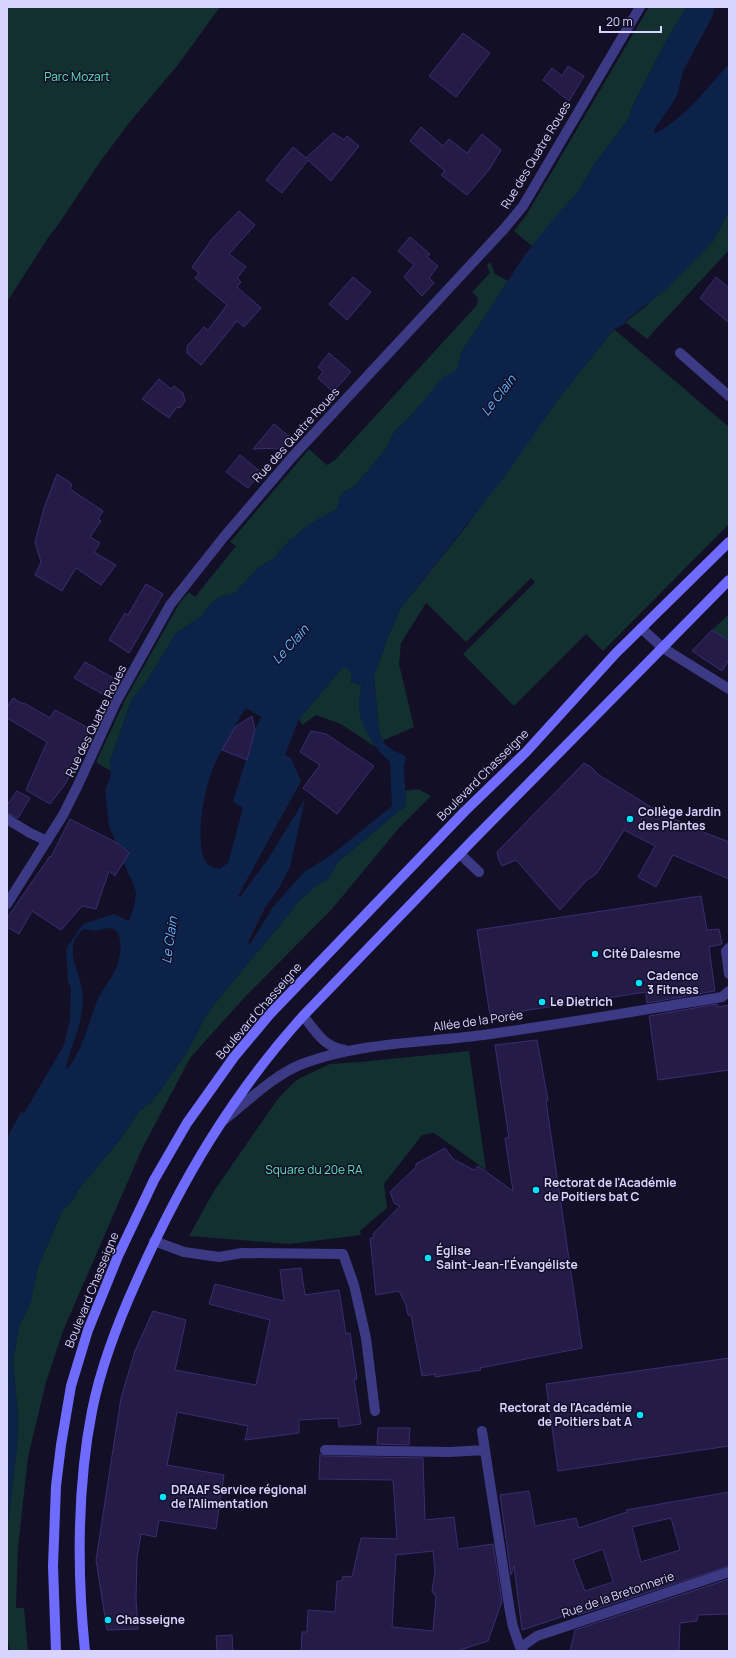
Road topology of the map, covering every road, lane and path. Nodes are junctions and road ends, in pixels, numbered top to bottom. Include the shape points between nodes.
1 (640, 7) edge
2 (680, 352) dead end
3 (729, 396) edge
4 (729, 542) edge
5 (729, 580) edge
6 (641, 628) junction
7 (662, 648) junction
8 (729, 689) edge
9 (7, 818) edge
10 (47, 841) junction
11 (460, 854) junction
12 (479, 872) dead end
13 (7, 904) edge
14 (729, 948) edge
15 (729, 974) edge
16 (729, 991) edge
17 (304, 1016) junction
18 (345, 1050) junction
19 (219, 1124) junction
20 (154, 1241) junction
21 (375, 1411) dead end
22 (482, 1431) dead end
23 (325, 1450) dead end
24 (485, 1450) junction
25 (729, 1572) edge
26 (521, 1650) edge
27 (56, 1651) edge
28 (85, 1651) edge

1 - 10 street, Rue des Quatre Roues via 523,206 504,230 293,456 170,605 116,702 78,785
2 - 3 street
4 - 6 main road, Boulevard Chasseigne
5 - 7 main road
6 - 7 street
6 - 27 main road, Boulevard Chasseigne via 526,752 465,811 270,1014 234,1057 187,1123 154,1180 118,1256 88,1330 71,1386 61,1445 55,1506 53,1573
7 - 8 street
7 - 11 main road
9 - 10 street
10 - 13 street, Rue des Quatre Roues
11 - 12 street
11 - 17 main road
14 - 15 street via 726,955
16 - 18 street, Allée de la Porée via 722,997 581,1020 483,1035
17 - 18 street, Allée de la Porée via 326,1044
17 - 19 main road via 251,1078
18 - 19 street, Allée de la Porée via 291,1069
19 - 20 main road
20 - 21 street via 184,1252 219,1257 242,1253 344,1254 366,1338
20 - 28 main road via 114,1335 92,1412 84,1471 80,1549 80,1590
22 - 24 street
23 - 24 street
24 - 26 street via 510,1612
25 - 26 street, Rue de la Bretonnerie via 537,1636 528,1641

